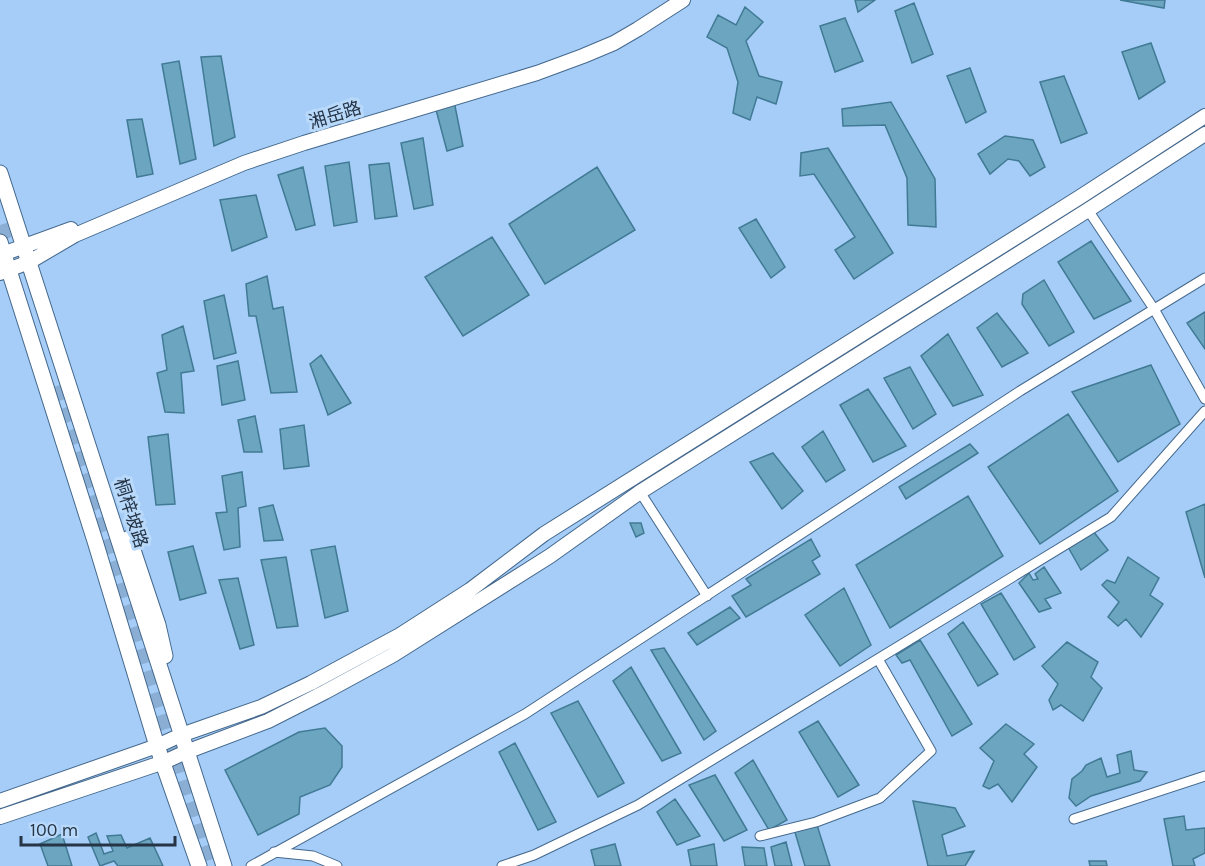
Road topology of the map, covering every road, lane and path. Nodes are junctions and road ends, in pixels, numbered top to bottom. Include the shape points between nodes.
1 (671, 0) edge
2 (683, 0) edge
3 (1205, 116) edge
4 (1205, 134) edge
5 (0, 173) edge
6 (1088, 210) junction
7 (24, 247) junction
8 (1, 250) edge
9 (29, 262) junction
10 (5, 271) edge
11 (1205, 278) edge
12 (1154, 309) junction
13 (1205, 399) edge
14 (1205, 411) edge
15 (640, 492) junction
16 (129, 538) dead end
17 (707, 596) junction
18 (878, 659) junction
19 (181, 735) junction
20 (157, 746) junction
21 (186, 752) junction
22 (164, 762) junction
23 (1205, 776) edge
24 (0, 801) edge
25 (0, 817) edge
26 (1074, 819) dead end
27 (760, 836) dead end
28 (274, 852) junction
29 (198, 866) edge
30 (224, 866) edge
31 (251, 866) edge
32 (337, 866) edge
33 (502, 866) edge

1 - 7 main road, 湘岳路 via 623,30 571,53 285,141
2 - 9 main road, 湘岳路 via 614,43 583,57 244,163 75,236
3 - 19 main road via 544,534 470,590 400,635 261,707
4 - 6 main road
5 - 7 main road, 桐梓坡路
6 - 12 street
6 - 15 main road
7 - 8 main road, 湘岳路
7 - 9 main road, 桐梓坡路
8 - 10 main road
9 - 10 main road, 湘岳路
9 - 19 main road, 桐梓坡路
10 - 20 main road via 95,542
11 - 12 street
12 - 13 street
12 - 17 street via 1020,391
14 - 18 street via 1111,518
15 - 17 street
15 - 21 main road via 550,556 393,655 268,721
16 - 19 main road via 158,625
17 - 28 street via 525,714
18 - 27 street via 931,751 880,798 816,822
18 - 33 street via 638,805 534,855
19 - 20 main road
19 - 21 main road, 桐梓坡路
20 - 22 main road
20 - 24 main road
21 - 22 main road
21 - 30 main road, 桐梓坡路
22 - 25 main road
22 - 29 main road
23 - 26 street
28 - 31 street
28 - 32 street via 313,855

